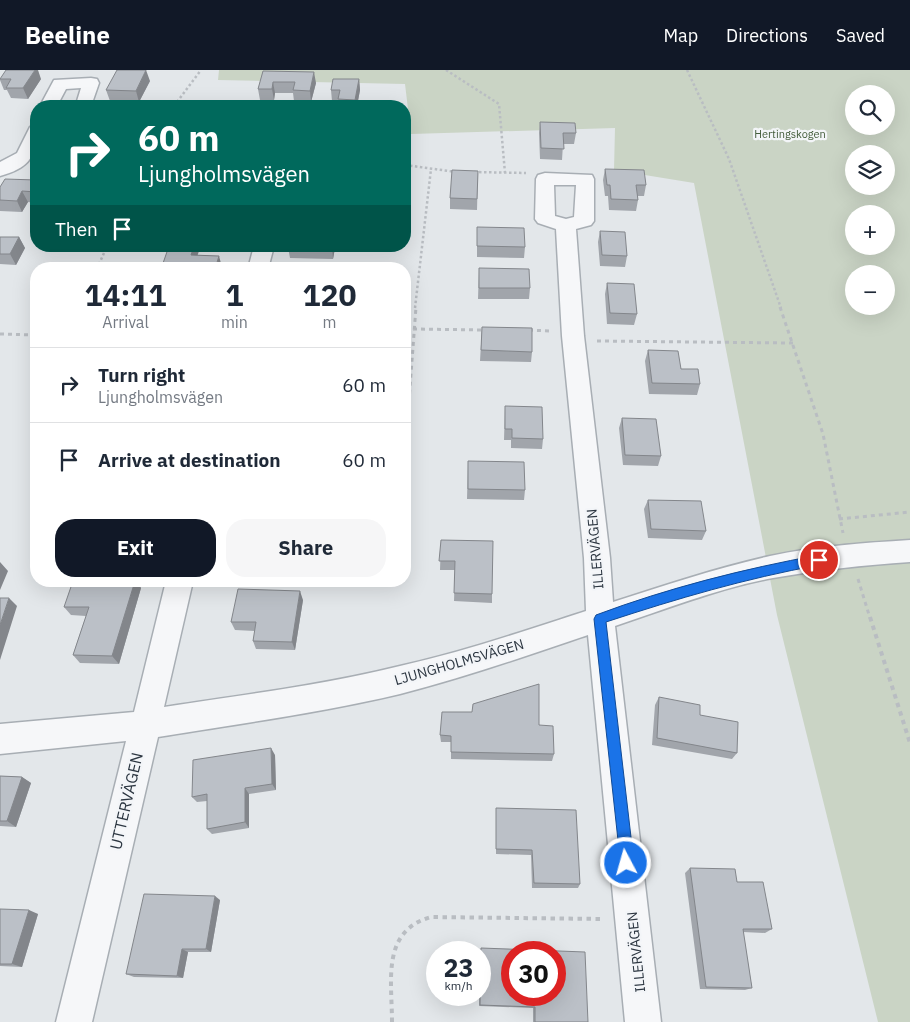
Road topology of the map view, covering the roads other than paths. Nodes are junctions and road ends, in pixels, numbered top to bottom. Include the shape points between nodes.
1 (52, 100) edge
2 (85, 100) edge
3 (30, 144) edge
4 (0, 170) edge
5 (566, 225) junction
6 (910, 550) edge
7 (178, 587) edge
8 (600, 619) junction
9 (144, 725) junction
10 (0, 739) edge
11 (74, 1022) edge
12 (643, 1022) edge

1 - 2 street via 60,84 91,83
3 - 4 street via 24,156
5 - 5 street via 545,219 545,179 585,179 584,221
5 - 8 street, ILLERVÄGEN via 573,336 597,558
6 - 8 street, LJUNGHOLMSVÄGEN via 771,567 690,589
7 - 9 street, UTTERVÄGEN
8 - 9 street, LJUNGHOLMSVÄGEN via 400,680 295,702
8 - 12 street, ILLERVÄGEN
9 - 10 street, LJUNGHOLMSVÄGEN
9 - 11 street, UTTERVÄGEN

